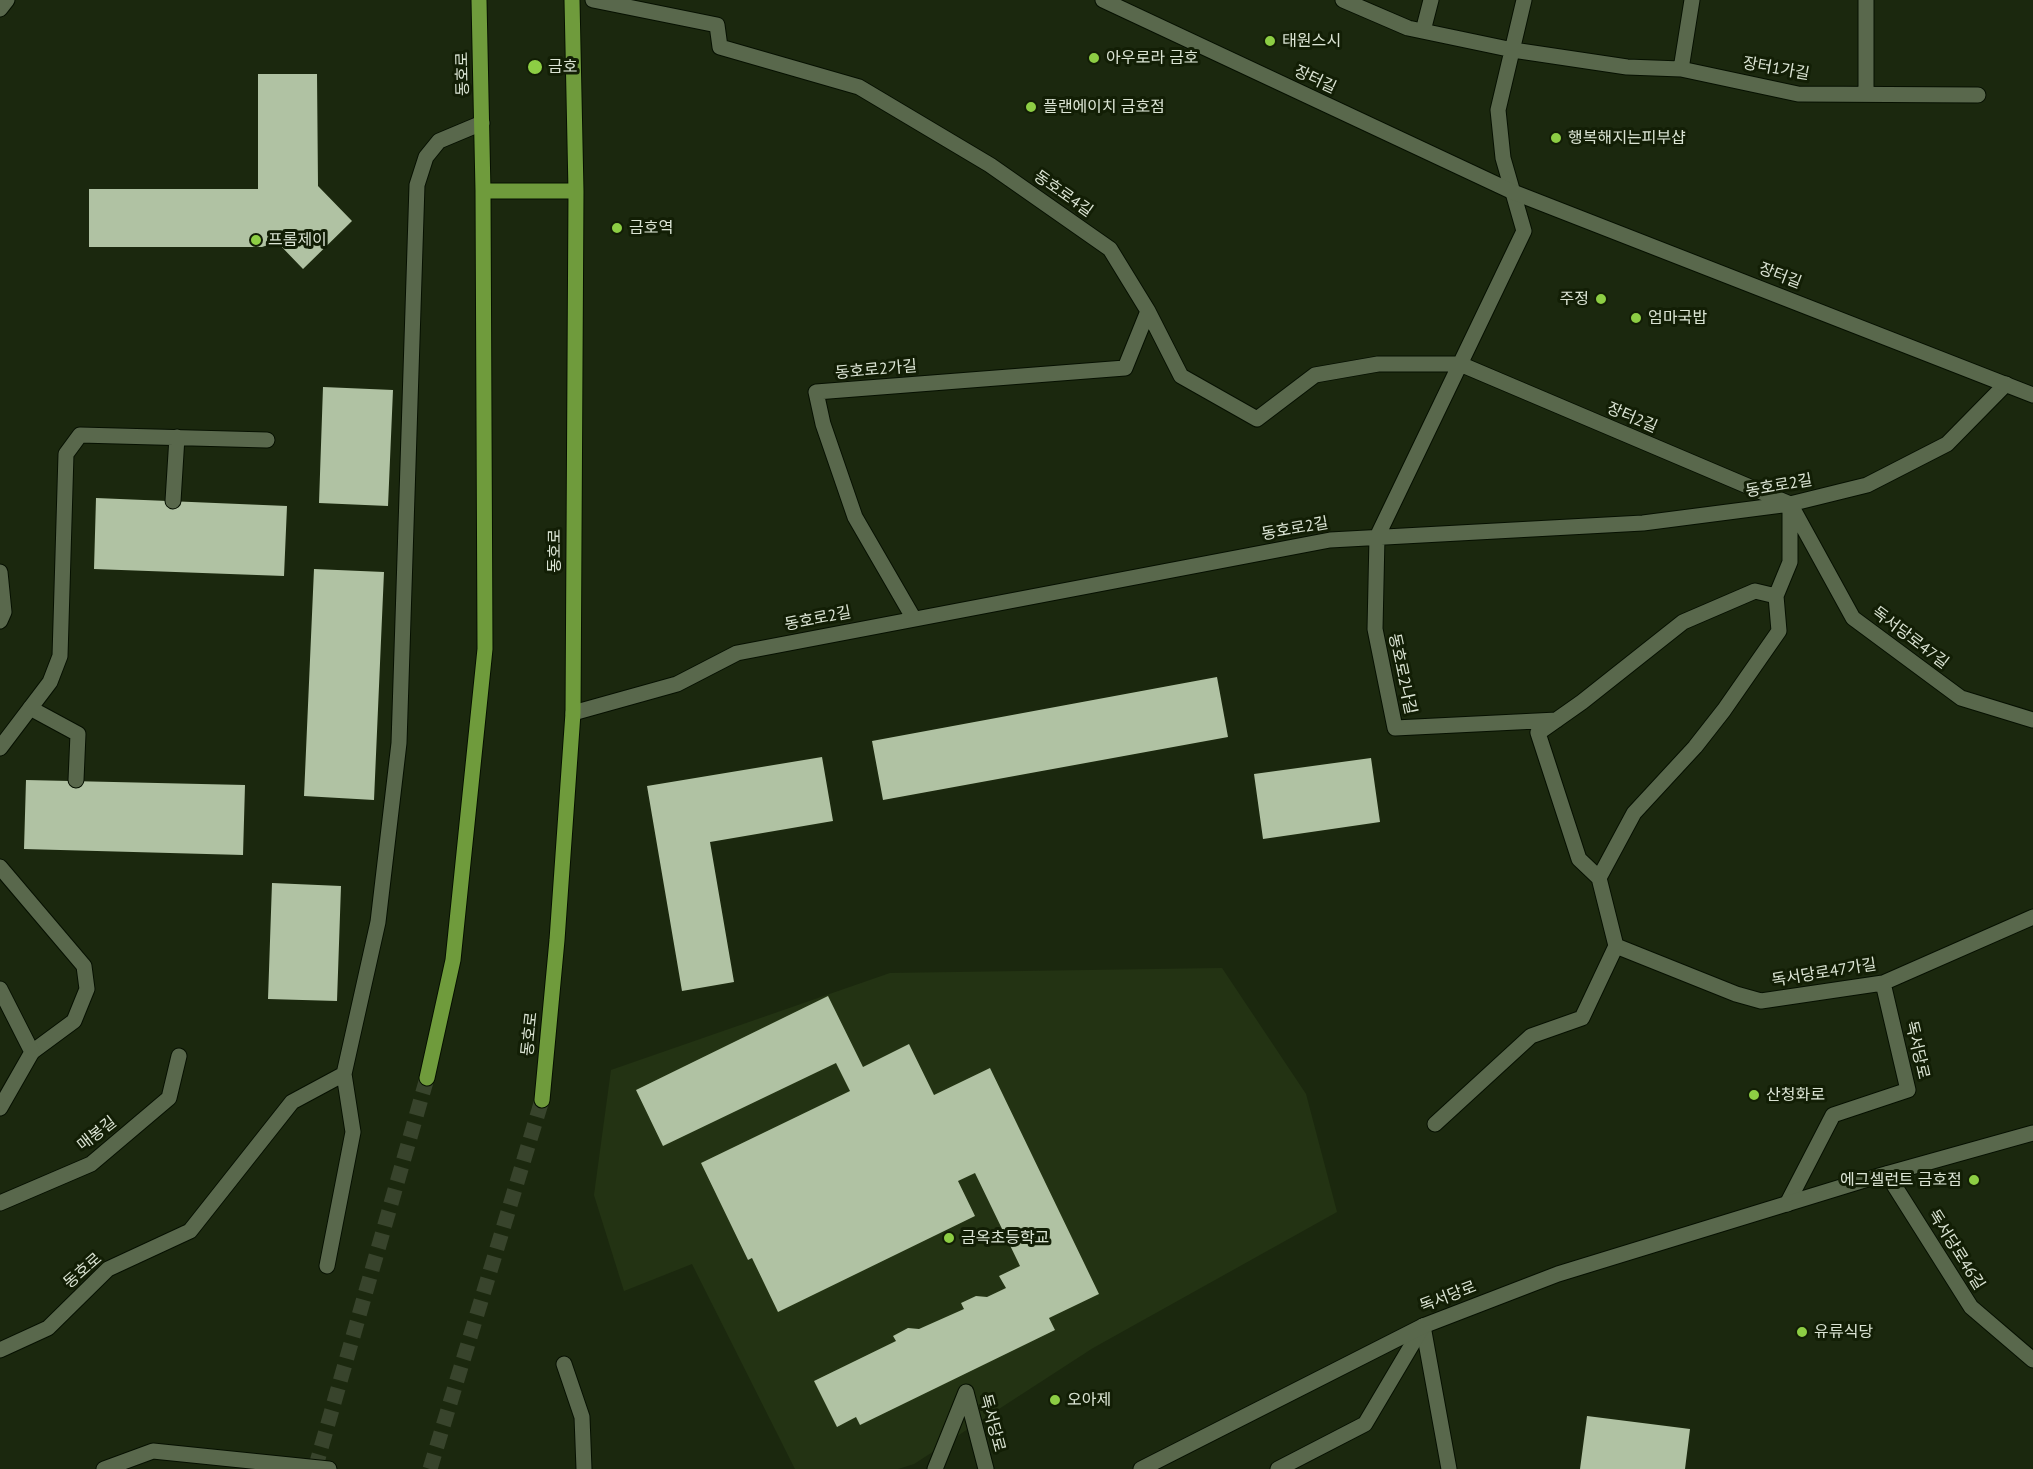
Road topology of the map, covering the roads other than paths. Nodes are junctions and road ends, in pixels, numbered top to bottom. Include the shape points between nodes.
1 (7, 0) edge
2 (479, 0) edge
3 (572, 0) edge
4 (594, 0) edge
5 (1103, 0) edge
6 (1343, 0) edge
7 (1431, 0) edge
8 (1524, 0) edge
9 (1692, 0) edge
10 (1866, 0) edge
11 (0, 9) edge
12 (1423, 31) junction
13 (1513, 50) junction
14 (1681, 69) junction
15 (1866, 93) junction
16 (1978, 95) dead end
17 (482, 123) junction
18 (483, 191) junction
19 (576, 191) junction
20 (1513, 192) junction
21 (1148, 311) junction
22 (1460, 364) junction
23 (2006, 384) junction
24 (2033, 395) edge
25 (177, 437) junction
26 (267, 440) dead end
27 (173, 501) dead end
28 (1790, 504) junction
29 (1377, 537) junction
30 (0, 572) edge
31 (1776, 596) junction
32 (914, 619) junction
33 (0, 621) edge
34 (30, 708) junction
35 (573, 713) junction
36 (1557, 720) junction
37 (2033, 720) edge
38 (0, 748) edge
39 (76, 780) dead end
40 (0, 867) edge
41 (1599, 878) junction
42 (2033, 916) edge
43 (1617, 946) junction
44 (1883, 983) junction
45 (0, 989) edge
46 (32, 1052) junction
47 (179, 1056) dead end
48 (345, 1074) junction
49 (427, 1078) tunnel mouth
50 (542, 1100) tunnel mouth
51 (0, 1108) edge
52 (1435, 1125) dead end
53 (2033, 1133) edge
54 (1887, 1174) junction
55 (0, 1203) edge
56 (1787, 1204) junction
57 (327, 1266) dead end
58 (1423, 1326) junction
59 (0, 1350) edge
60 (2033, 1360) edge
61 (564, 1364) dead end
62 (104, 1469) edge
63 (328, 1469) edge
64 (584, 1469) edge
65 (935, 1469) edge
66 (986, 1469) edge
67 (1141, 1469) edge
68 (1278, 1469) edge
69 (1449, 1469) edge

1 - 11 street
2 - 17 main road, 동호로
3 - 19 main road, 동호로
4 - 21 street, 동호로4길 via 717,26 720,47 859,87 990,165 1110,249
5 - 20 street, 장터길
6 - 12 street, 장터1가길
7 - 12 street
8 - 13 street
9 - 14 street
10 - 15 street
12 - 13 street, 장터1가길
13 - 14 street, 장터1가길 via 1627,67
13 - 20 street via 1498,110 1503,158
14 - 15 street, 장터1가길 via 1798,94
15 - 16 street, 장터1가길
17 - 18 main road, 동호로
17 - 48 street via 439,141 426,157 417,185 399,743 378,922
18 - 19 main road
18 - 49 main road, 동호로 via 485,649 453,960
19 - 35 main road, 동호로
20 - 22 street via 1524,231
20 - 23 street, 장터길
21 - 22 street, 동호로4길 via 1180,376 1257,419 1315,375 1378,364
21 - 32 street, 동호로2가길 via 1125,368 816,392 855,517
22 - 28 street, 장터2길
22 - 29 street
23 - 24 street, 장터길
23 - 28 street, 동호로2길 via 1947,444 1867,485
25 - 26 street
25 - 27 street
25 - 34 street via 80,435 66,454 60,656 50,682
28 - 29 street, 동호로2길 via 1643,523
28 - 31 street via 1790,562
28 - 37 street, 독서당로47길 via 1853,618 1960,698
29 - 32 street, 동호로2길 via 1330,540
29 - 36 street, 동호로2나길 via 1374,629 1395,728
30 - 33 street via 4,612
31 - 36 street via 1755,591 1683,622
31 - 41 street via 1779,631 1695,747 1634,813
32 - 35 street, 동호로2길 via 736,653 677,684
34 - 38 street
34 - 39 street via 78,735
35 - 50 main road, 동호로
36 - 41 street via 1538,733 1579,859
40 - 46 street via 84,966 87,989 74,1021
41 - 43 street
42 - 44 street, 독서당로47가길
43 - 44 street, 독서당로47가길 via 1761,1001
43 - 52 street via 1582,1018 1531,1036
44 - 56 street, 독서당로 via 1908,1090 1833,1115
45 - 46 street
46 - 51 street
47 - 55 street, 매봉길 via 169,1098 92,1164
48 - 57 street via 353,1132
48 - 59 street, 동호로 via 292,1102 190,1231 108,1269 48,1328
53 - 54 street, 독서당로
54 - 56 street, 독서당로
54 - 60 street, 독서당로46길 via 1971,1307
56 - 58 street, 독서당로 via 1558,1274
58 - 67 street, 독서당로
58 - 68 street via 1365,1424
58 - 69 street
61 - 64 street via 582,1417
62 - 63 street via 153,1451
65 - 66 street, 독서당로 via 966,1392

